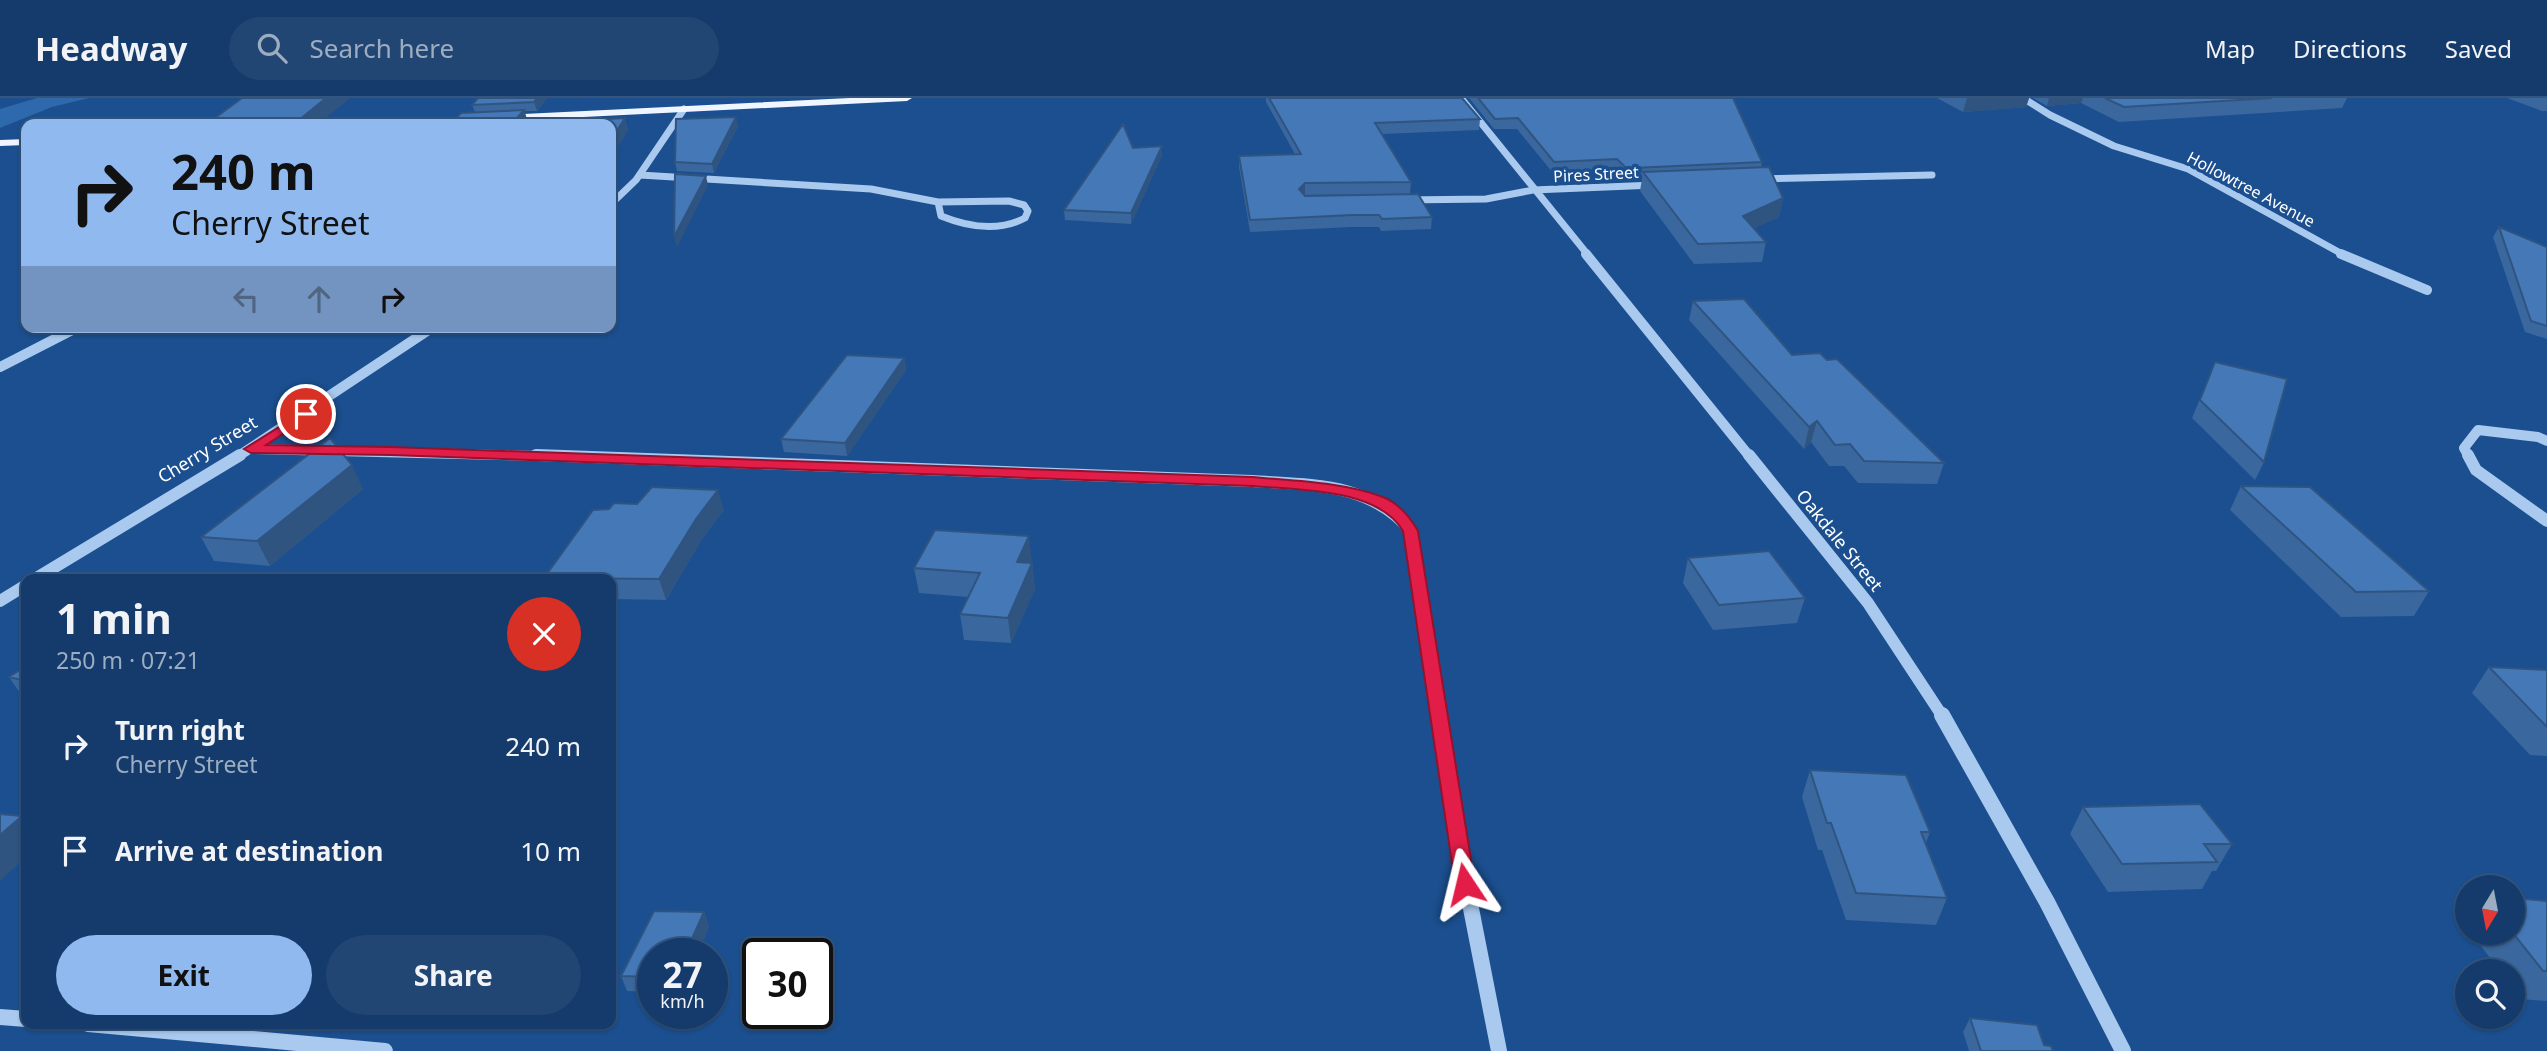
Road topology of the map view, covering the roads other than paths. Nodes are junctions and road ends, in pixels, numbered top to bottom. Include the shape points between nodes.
1 (907, 98) edge
2 (1461, 98) edge
3 (2023, 98) edge
4 (684, 109) junction
5 (486, 119) edge
6 (21, 142) edge
7 (0, 143) edge
8 (1932, 175) dead end
9 (640, 176) junction
10 (1744, 179) edge
11 (1666, 184) edge
12 (1533, 190) junction
13 (616, 199) edge
14 (1396, 201) edge
15 (938, 202) junction
16 (2427, 290) dead end
17 (66, 333) edge
18 (424, 333) edge
19 (0, 367) edge
20 (2547, 441) edge
21 (251, 449) junction
22 (2547, 521) edge
23 (43, 574) edge
24 (21, 588) edge
25 (0, 601) edge
26 (0, 1017) edge
27 (21, 1019) edge
28 (141, 1029) edge
29 (372, 1051) edge
30 (385, 1051) edge
31 (1499, 1051) edge
32 (2123, 1051) edge

1 - 4 main road
2 - 12 street, Oakdale Street
3 - 16 street, Hollowtree Avenue via 2114,146 2188,169 2356,262
4 - 5 main road
4 - 9 street
6 - 7 main road
8 - 10 street
9 - 13 street
9 - 15 street via 871,189
11 - 12 street, Pires Street
12 - 14 street, Pires Street via 1518,196
12 - 32 street, Oakdale Street via 1822,545 1907,657 1985,789
15 - 15 street via 1009,201 1024,205 1027,214 1022,221 1004,225 965,224 941,216
17 - 19 street
18 - 21 street, Cherry Street
20 - 22 street via 2477,429 2464,448 2476,470
21 - 23 street, Cherry Street
21 - 31 street via 1252,481 1330,489 1380,501 1404,519 1411,531 1454,822
24 - 25 street
26 - 27 street
28 - 29 street
29 - 30 street

